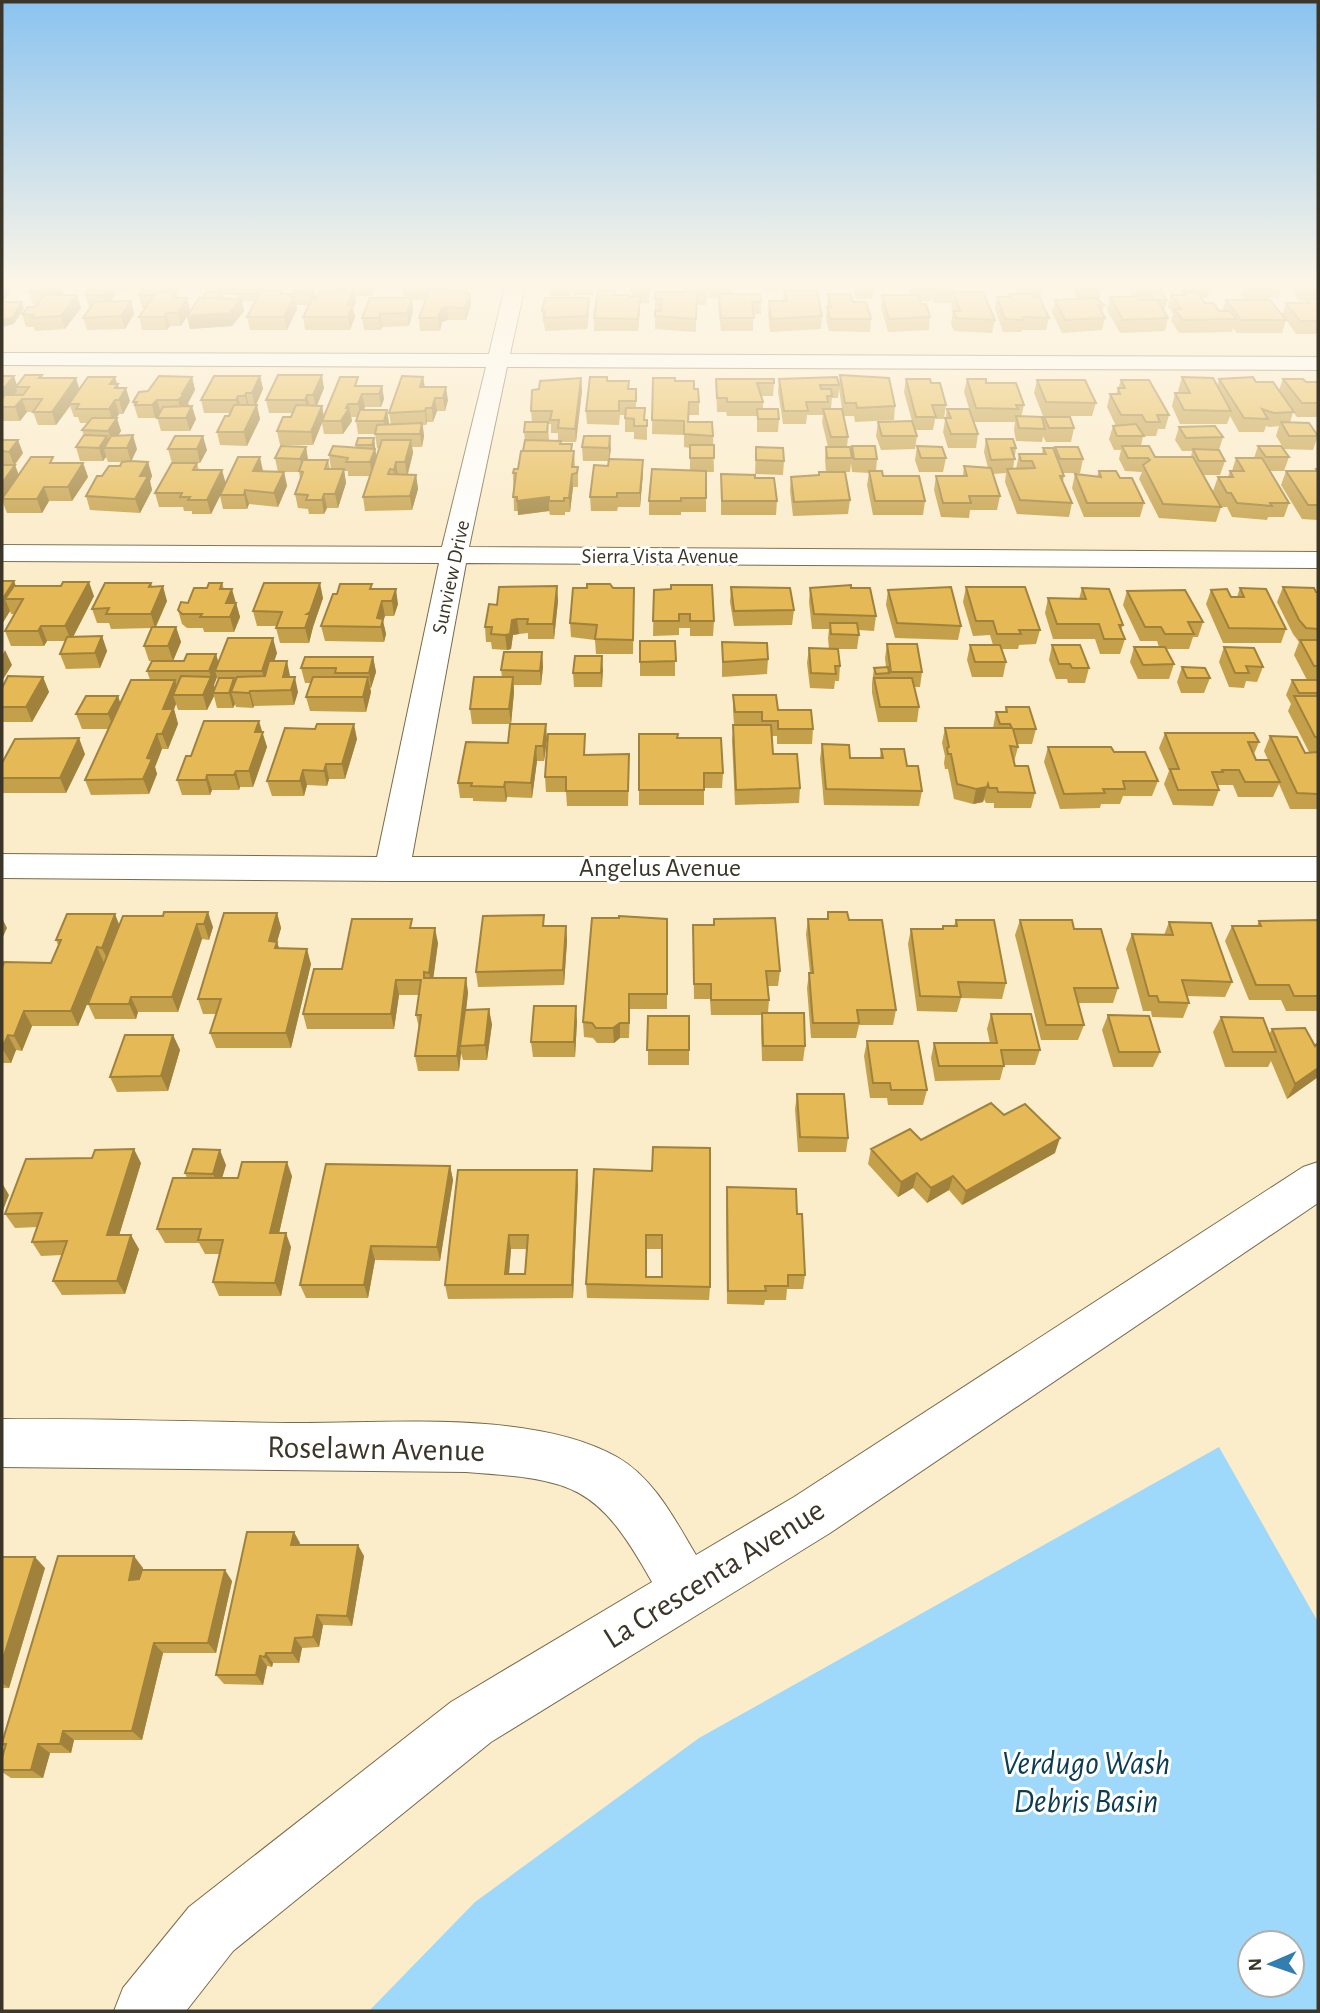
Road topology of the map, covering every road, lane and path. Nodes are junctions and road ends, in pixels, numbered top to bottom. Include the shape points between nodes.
1 (495, 380) edge
2 (2, 553) edge
3 (454, 554) junction
4 (1318, 560) edge
5 (2, 866) edge
6 (392, 869) junction
7 (1318, 869) edge
8 (1318, 1180) edge
9 (2, 1443) edge
10 (687, 1591) junction
11 (146, 2011) edge

1 - 3 street, Sunview Drive
2 - 3 street, Sierra Vista Avenue
3 - 4 street, Sierra Vista Avenue
3 - 6 street, Sunview Drive
5 - 6 street, Angelus Avenue
6 - 7 street, Angelus Avenue
8 - 10 street, La Crescenta Avenue via 812,1515
9 - 10 street, Roselawn Avenue via 419,1448 569,1461 598,1474 625,1494
10 - 11 street, La Crescenta Avenue via 471,1722 211,1929

